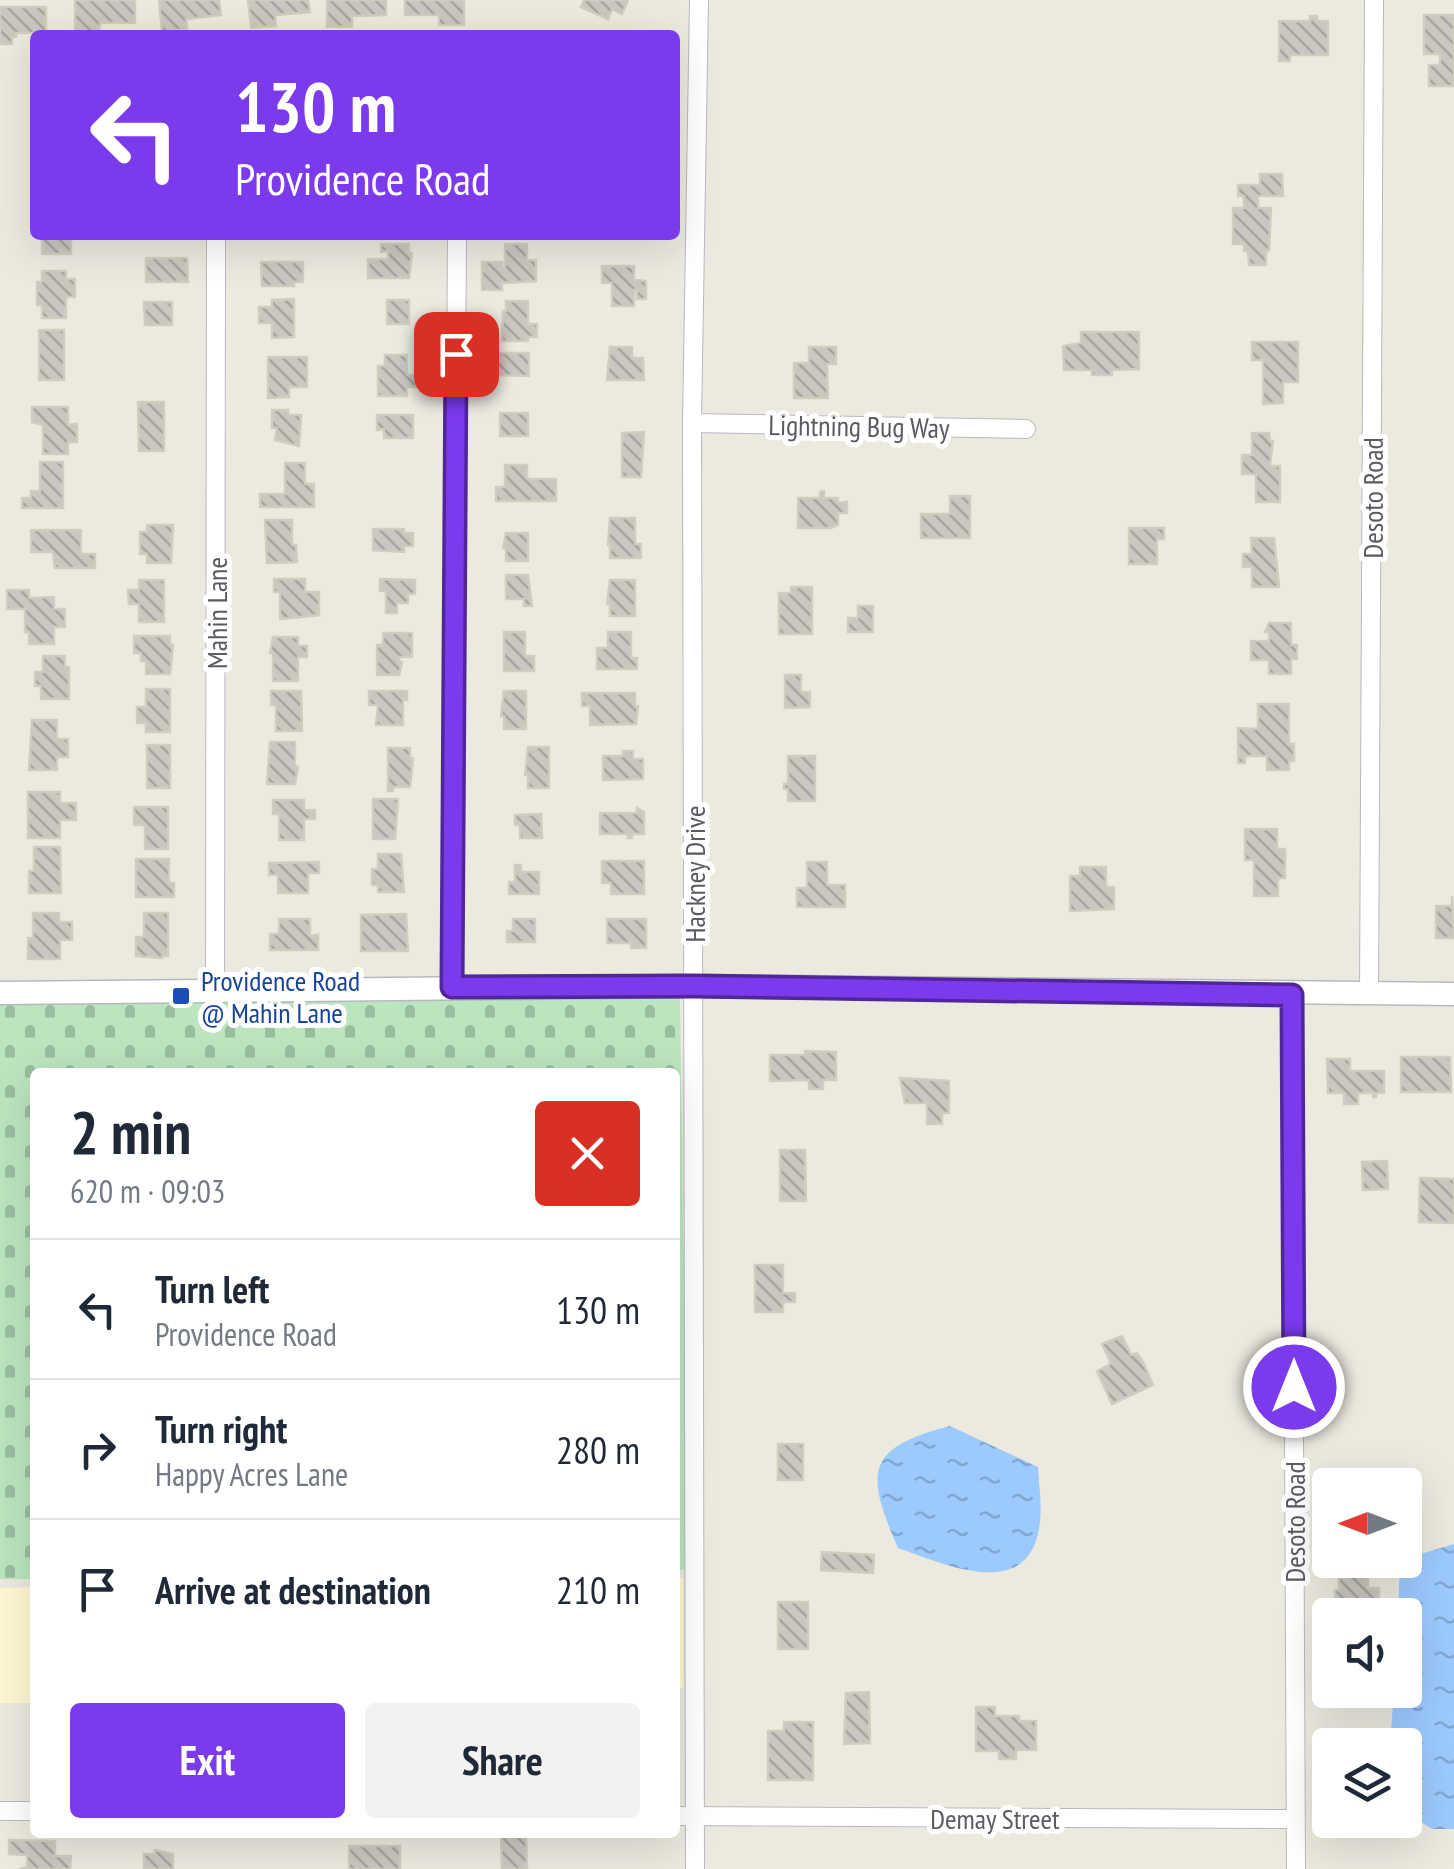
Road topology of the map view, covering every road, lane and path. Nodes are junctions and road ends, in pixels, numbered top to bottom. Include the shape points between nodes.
1 (699, 0) edge
2 (1374, 0) edge
3 (216, 240) edge
4 (457, 240) edge
5 (692, 424) junction
6 (1026, 429) dead end
7 (694, 986) junction
8 (452, 987) junction
9 (215, 990) junction
10 (0, 994) edge
11 (1454, 994) edge
12 (1292, 995) junction
13 (1369, 995) junction
14 (0, 1810) edge
15 (30, 1811) edge
16 (680, 1816) edge
17 (694, 1816) junction
18 (1295, 1819) junction
19 (694, 1869) edge
20 (1296, 1869) edge

1 - 5 street, Hackney Drive
2 - 13 street, Desoto Road
3 - 9 street, Mahin Lane
4 - 8 street
5 - 6 street, Lightning Bug Way
5 - 7 street, Hackney Drive
7 - 8 street
7 - 12 street
7 - 17 street, Hackney Drive
8 - 9 street
9 - 10 street
11 - 13 street
12 - 13 street
12 - 18 street, Desoto Road
14 - 15 street
16 - 17 street, Demay Street
17 - 18 street, Demay Street
17 - 19 street, Hackney Drive
18 - 20 street, Desoto Road

